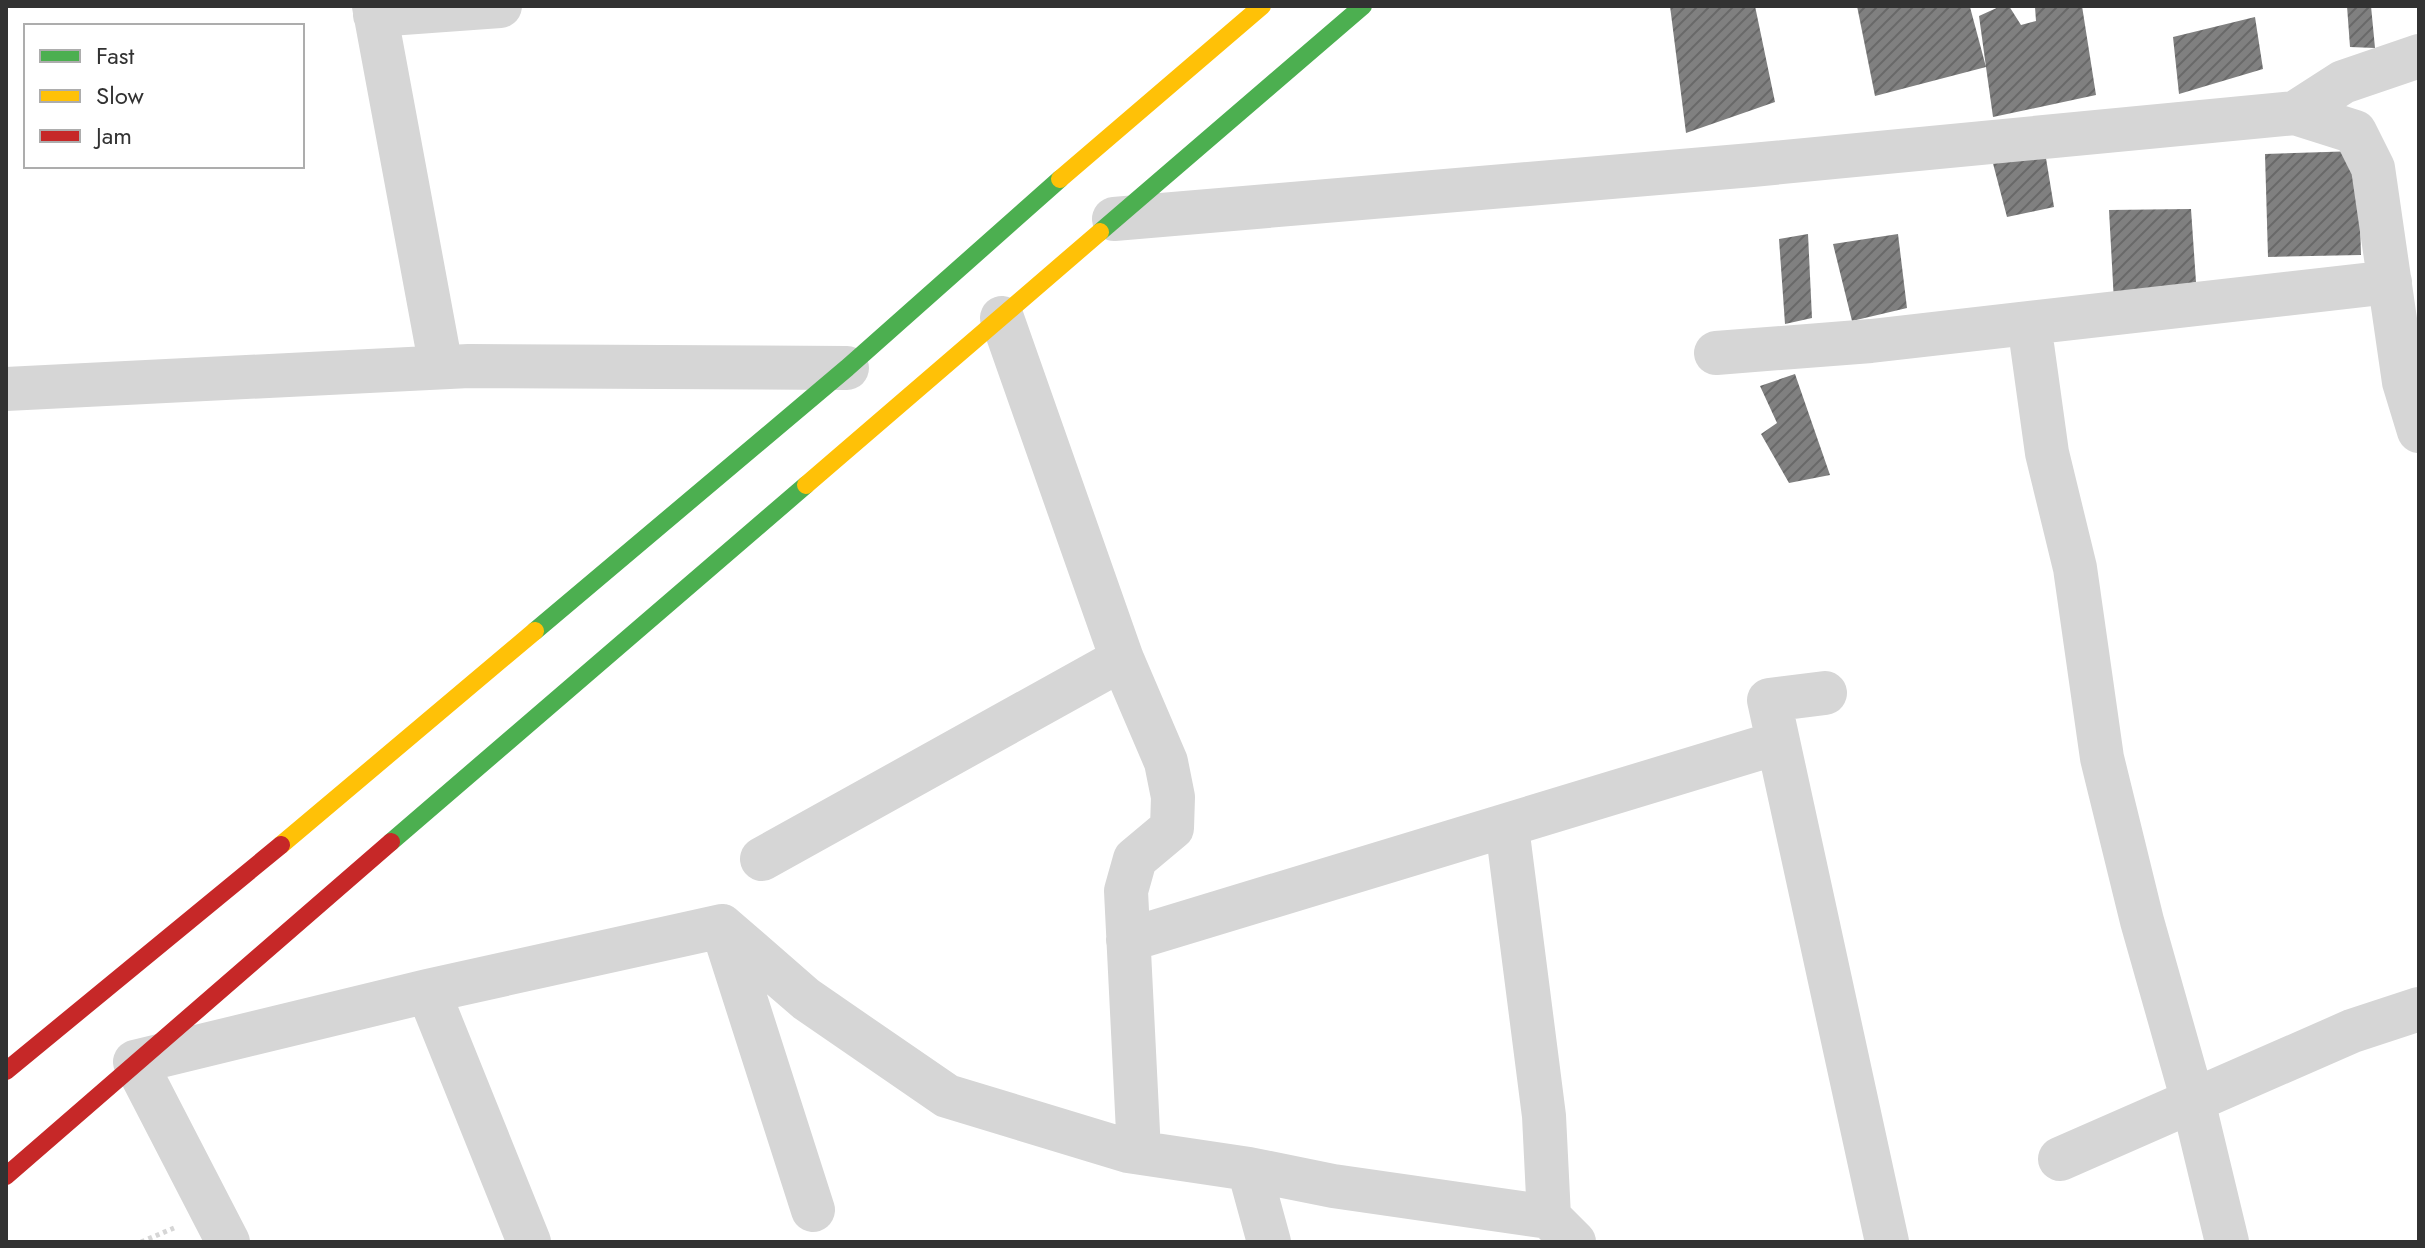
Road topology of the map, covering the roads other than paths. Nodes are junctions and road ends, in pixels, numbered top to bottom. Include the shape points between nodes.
1 (500, 6) edge
2 (1262, 6) edge
3 (1363, 6) edge
4 (374, 11) edge
5 (2419, 56) edge
6 (2295, 113) junction
7 (1114, 219) junction
8 (2390, 282) junction
9 (1002, 318) junction
10 (2029, 323) junction
11 (1716, 353) dead end
12 (441, 367) junction
13 (847, 368) junction
14 (6, 389) edge
15 (2419, 431) edge
16 (1122, 659) junction
17 (1825, 693) dead end
18 (1777, 743) junction
19 (1507, 827) junction
20 (762, 859) dead end
21 (722, 926) junction
22 (1128, 940) junction
23 (428, 991) junction
24 (2419, 1009) edge
25 (135, 1062) junction
26 (6, 1071) edge
27 (2193, 1101) junction
28 (1139, 1152) junction
29 (2060, 1159) dead end
30 (1249, 1169) junction
31 (6, 1176) edge
32 (813, 1210) dead end
33 (1562, 1229) edge
34 (228, 1242) edge
35 (529, 1242) edge
36 (1269, 1242) edge
37 (1887, 1242) edge
38 (2227, 1242) edge

1 - 4 street
2 - 13 highway
3 - 7 highway
4 - 12 street
5 - 6 street via 2343,82
6 - 7 street
6 - 8 street via 2355,132 2373,168
7 - 9 highway
8 - 10 street
8 - 15 street via 2404,382
9 - 16 street
9 - 25 highway
10 - 11 street
10 - 27 street via 2047,453 2075,568 2102,758
12 - 13 street
12 - 14 street
13 - 26 highway
16 - 20 street
16 - 22 street via 1166,762 1173,797 1172,828 1135,859 1126,891
17 - 18 street via 1769,700
18 - 19 street
18 - 37 street
19 - 22 street
19 - 33 street
21 - 23 street
21 - 28 street via 806,999 947,1096
21 - 32 street
22 - 28 street
23 - 25 street
23 - 35 street
24 - 27 street via 2352,1031
25 - 31 highway
25 - 34 street
27 - 29 street
27 - 38 street
28 - 30 street
30 - 33 street
30 - 36 street

